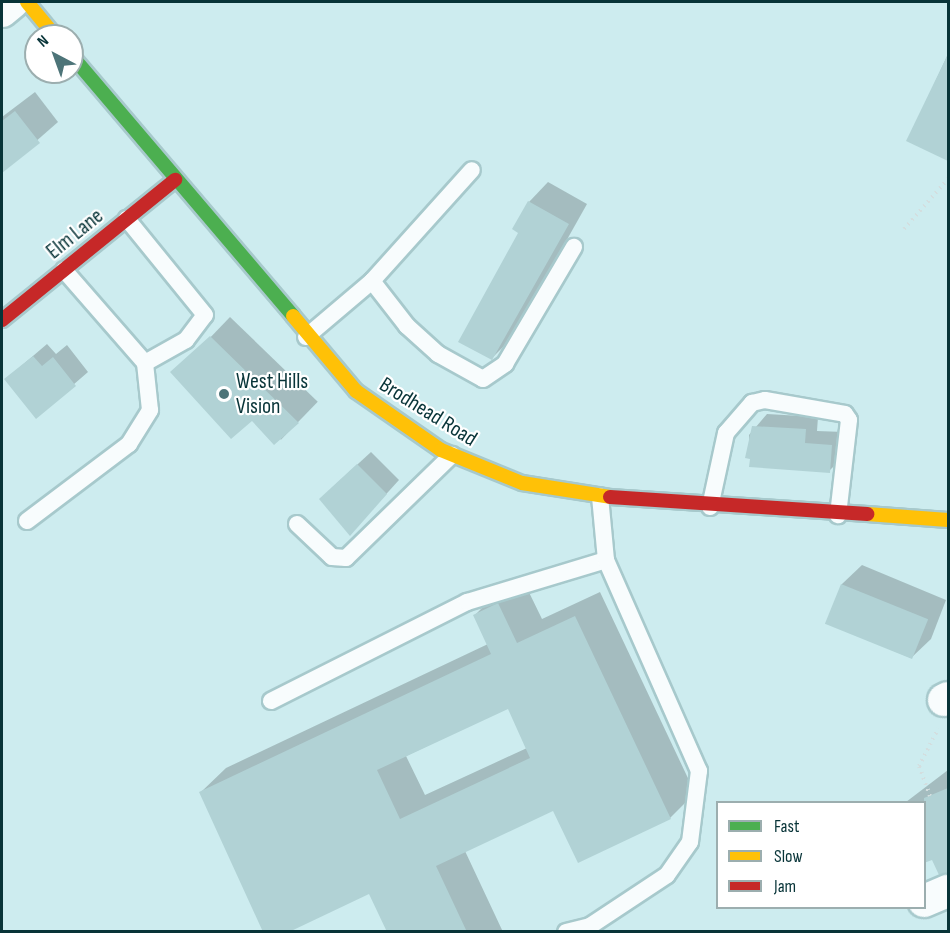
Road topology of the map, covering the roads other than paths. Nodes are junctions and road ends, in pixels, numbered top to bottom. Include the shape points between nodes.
1 (14, 2) edge
2 (27, 2) edge
3 (2, 11) edge
4 (45, 24) edge
5 (84, 70) edge
6 (472, 170) dead end
7 (175, 180) junction
8 (127, 219) junction
9 (574, 247) dead end
10 (64, 270) junction
11 (372, 281) junction
12 (2, 320) edge
13 (306, 337) junction
14 (145, 363) junction
15 (452, 455) junction
16 (600, 496) junction
17 (710, 507) junction
18 (838, 515) junction
19 (948, 520) edge
20 (27, 521) dead end
21 (297, 524) dead end
22 (606, 560) junction
23 (271, 701) dead end
24 (948, 891) edge
25 (926, 900) edge
26 (566, 932) edge

1 - 3 street
2 - 4 main road
5 - 7 main road, Brodhead Road
6 - 11 lane
7 - 8 main road, Elm Lane
7 - 13 main road, Brodhead Road
8 - 10 main road, Elm Lane
8 - 14 lane via 206,315 186,340
9 - 11 lane via 505,364 483,379 438,354 407,326
10 - 12 main road, Elm Lane
10 - 14 lane
11 - 13 lane
13 - 15 main road, Brodhead Road via 356,391
14 - 20 lane via 150,410 129,444
15 - 16 main road, Brodhead Road via 522,483
15 - 21 lane via 346,558 332,557
16 - 17 main road, Brodhead Road
16 - 22 lane
17 - 18 main road, Brodhead Road
17 - 18 lane via 726,433 752,403 765,400 845,414 849,420
18 - 19 main road, Brodhead Road
22 - 23 lane via 467,602
22 - 26 lane via 699,771 690,843 668,875 590,926
24 - 25 street

